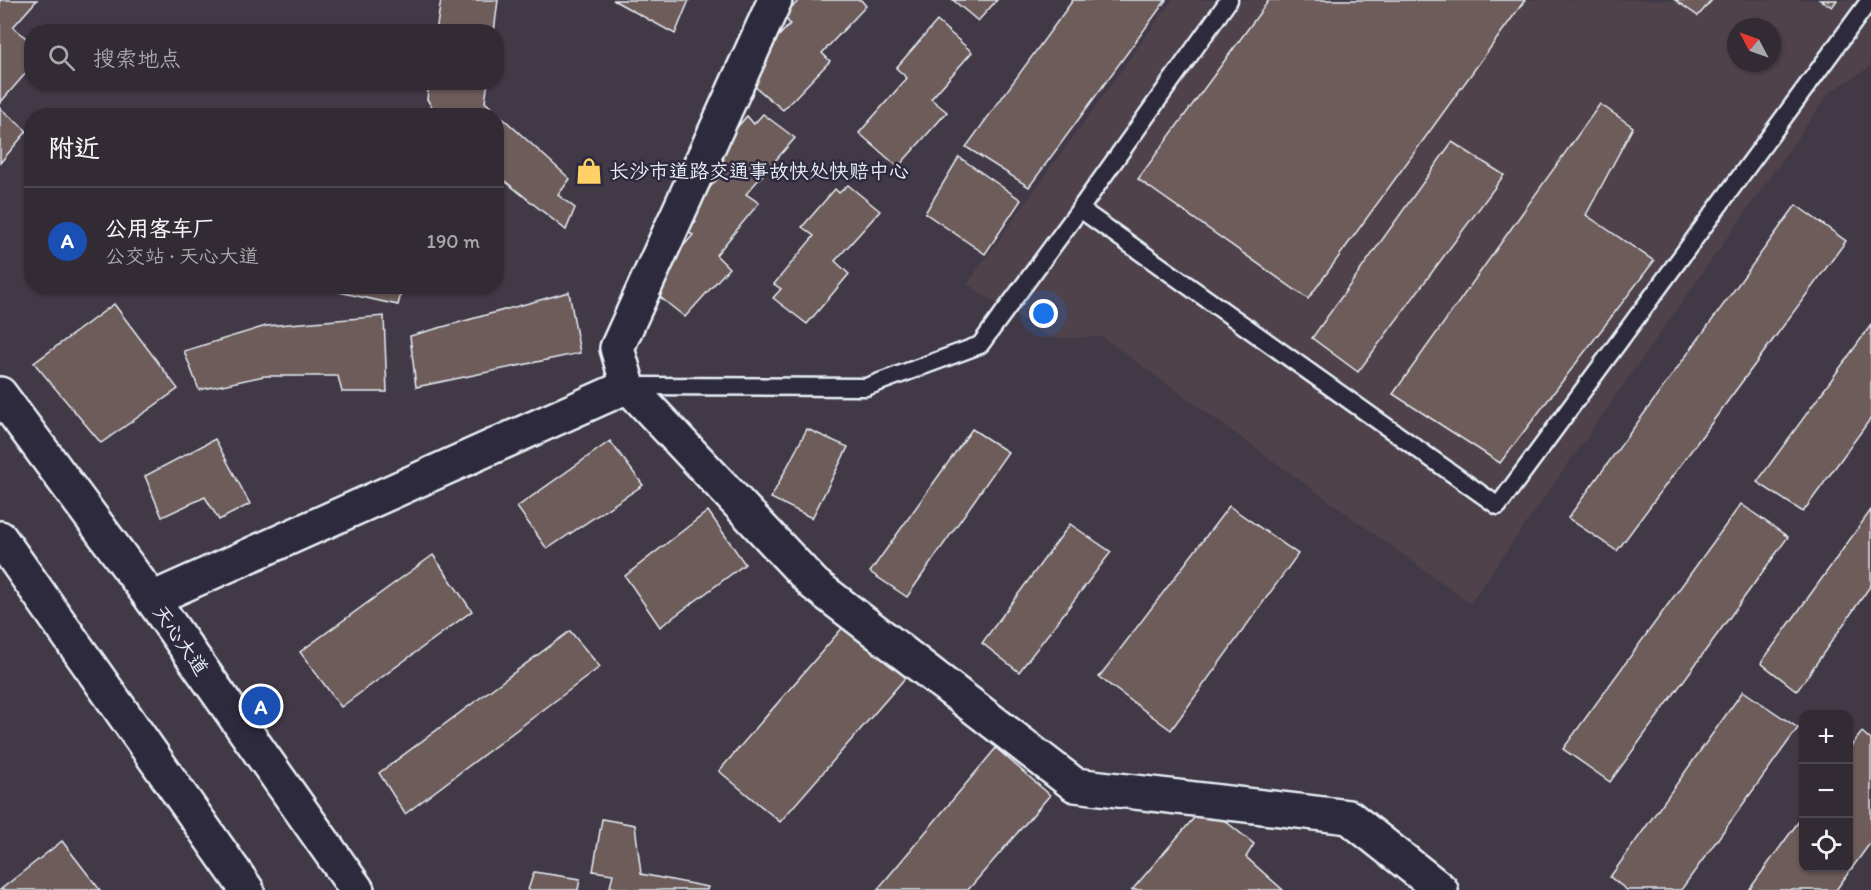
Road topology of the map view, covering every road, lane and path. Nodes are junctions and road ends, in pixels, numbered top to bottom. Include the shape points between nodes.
1 (775, 0) edge
2 (1229, 0) edge
3 (1870, 0) edge
4 (1080, 209) junction
5 (628, 386) junction
6 (0, 394) edge
7 (0, 538) edge
8 (152, 599) junction
9 (247, 890) edge
10 (357, 890) edge
11 (1441, 890) edge

1 - 5 street via 617,348
2 - 4 lane
3 - 4 lane via 1498,506
4 - 5 lane via 980,345 866,387
5 - 8 street
5 - 11 street via 814,584 1075,786 1349,817
6 - 8 street, 天心大道
7 - 9 street
8 - 10 street, 天心大道

